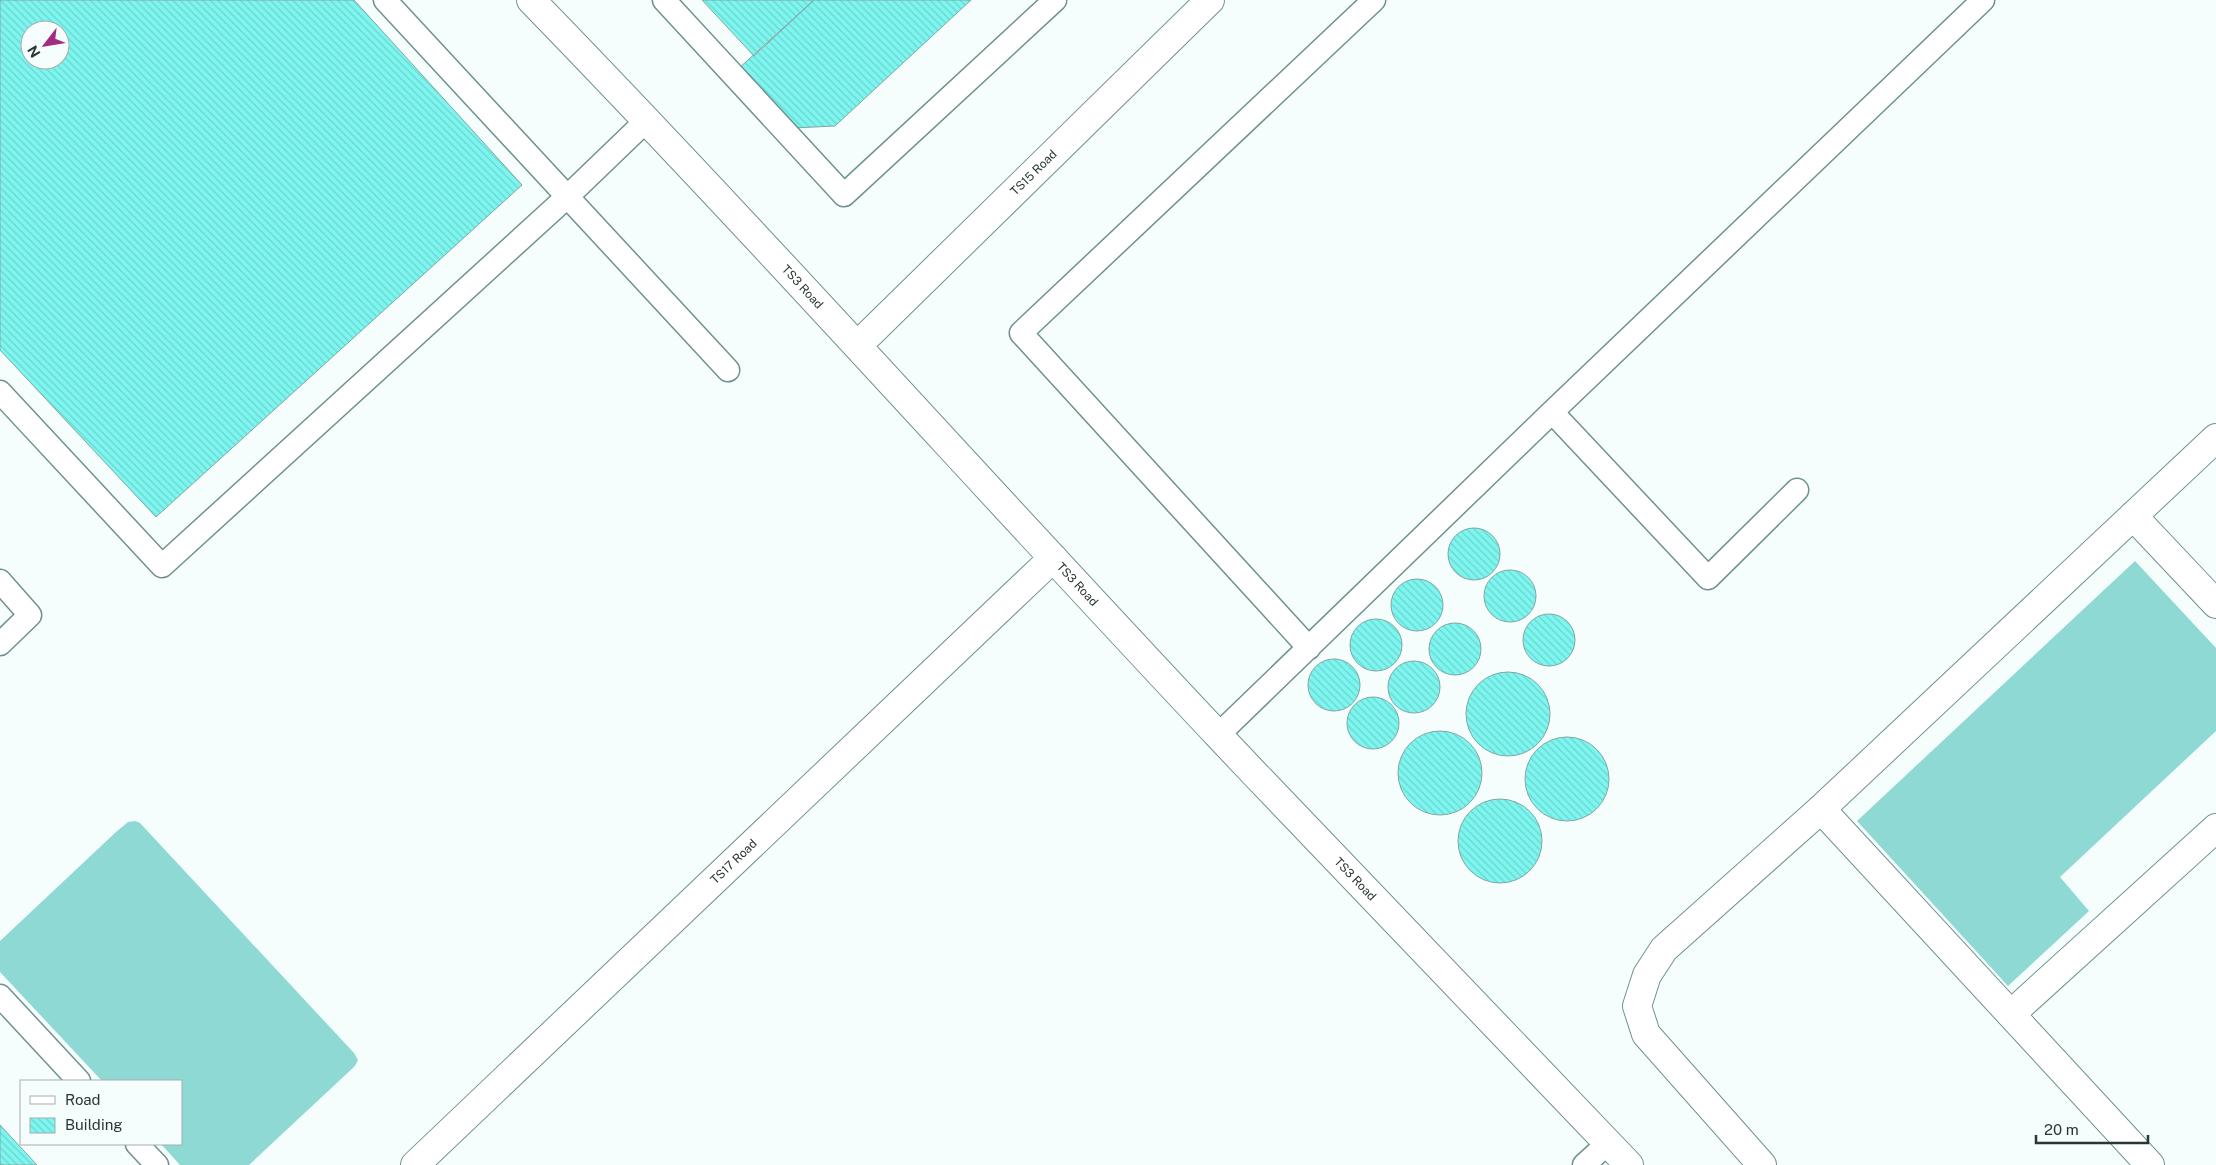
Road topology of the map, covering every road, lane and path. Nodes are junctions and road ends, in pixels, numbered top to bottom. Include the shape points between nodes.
1 (384, 0) edge
2 (531, 0) edge
3 (664, 0) edge
4 (1055, 0) edge
5 (1210, 0) edge
6 (1374, 0) edge
7 (1983, 0) edge
8 (647, 120) junction
9 (568, 196) junction
10 (858, 345) junction
11 (728, 370) dead end
12 (0, 392) edge
13 (1552, 412) junction
14 (2216, 438) edge
15 (1798, 490) dead end
16 (2133, 516) junction
17 (1053, 558) junction
18 (0, 581) edge
19 (2216, 604) edge
20 (0, 644) edge
21 (1309, 648) junction
22 (1218, 735) junction
23 (1821, 809) junction
24 (2216, 828) edge
25 (0, 996) edge
26 (2011, 1014) junction
27 (78, 1080) edge
28 (1608, 1143) junction
29 (138, 1145) edge
30 (157, 1165) edge
31 (415, 1165) edge
32 (1584, 1165) edge
33 (1628, 1165) edge
34 (1762, 1165) edge
35 (2150, 1165) edge

1 - 9 lane
2 - 8 street, TS3 Road
3 - 4 lane via 844,195
5 - 10 street, TS15 Road
6 - 21 lane via 1021,333
7 - 13 lane
8 - 9 lane
8 - 10 street, TS3 Road
9 - 11 lane
9 - 12 lane via 162,566
10 - 17 street, TS3 Road
13 - 15 lane via 1708,578
13 - 21 lane
14 - 16 street
16 - 19 street
16 - 23 street
17 - 22 street, TS3 Road
17 - 31 street, TS17 Road
18 - 20 lane via 30,615
21 - 22 lane
22 - 28 street, TS3 Road
23 - 26 street
23 - 34 street via 1664,949 1647,975 1637,1006 1646,1034
24 - 26 street
25 - 27 lane
26 - 35 street
28 - 32 lane
28 - 33 street, TS3 Road
29 - 30 lane

